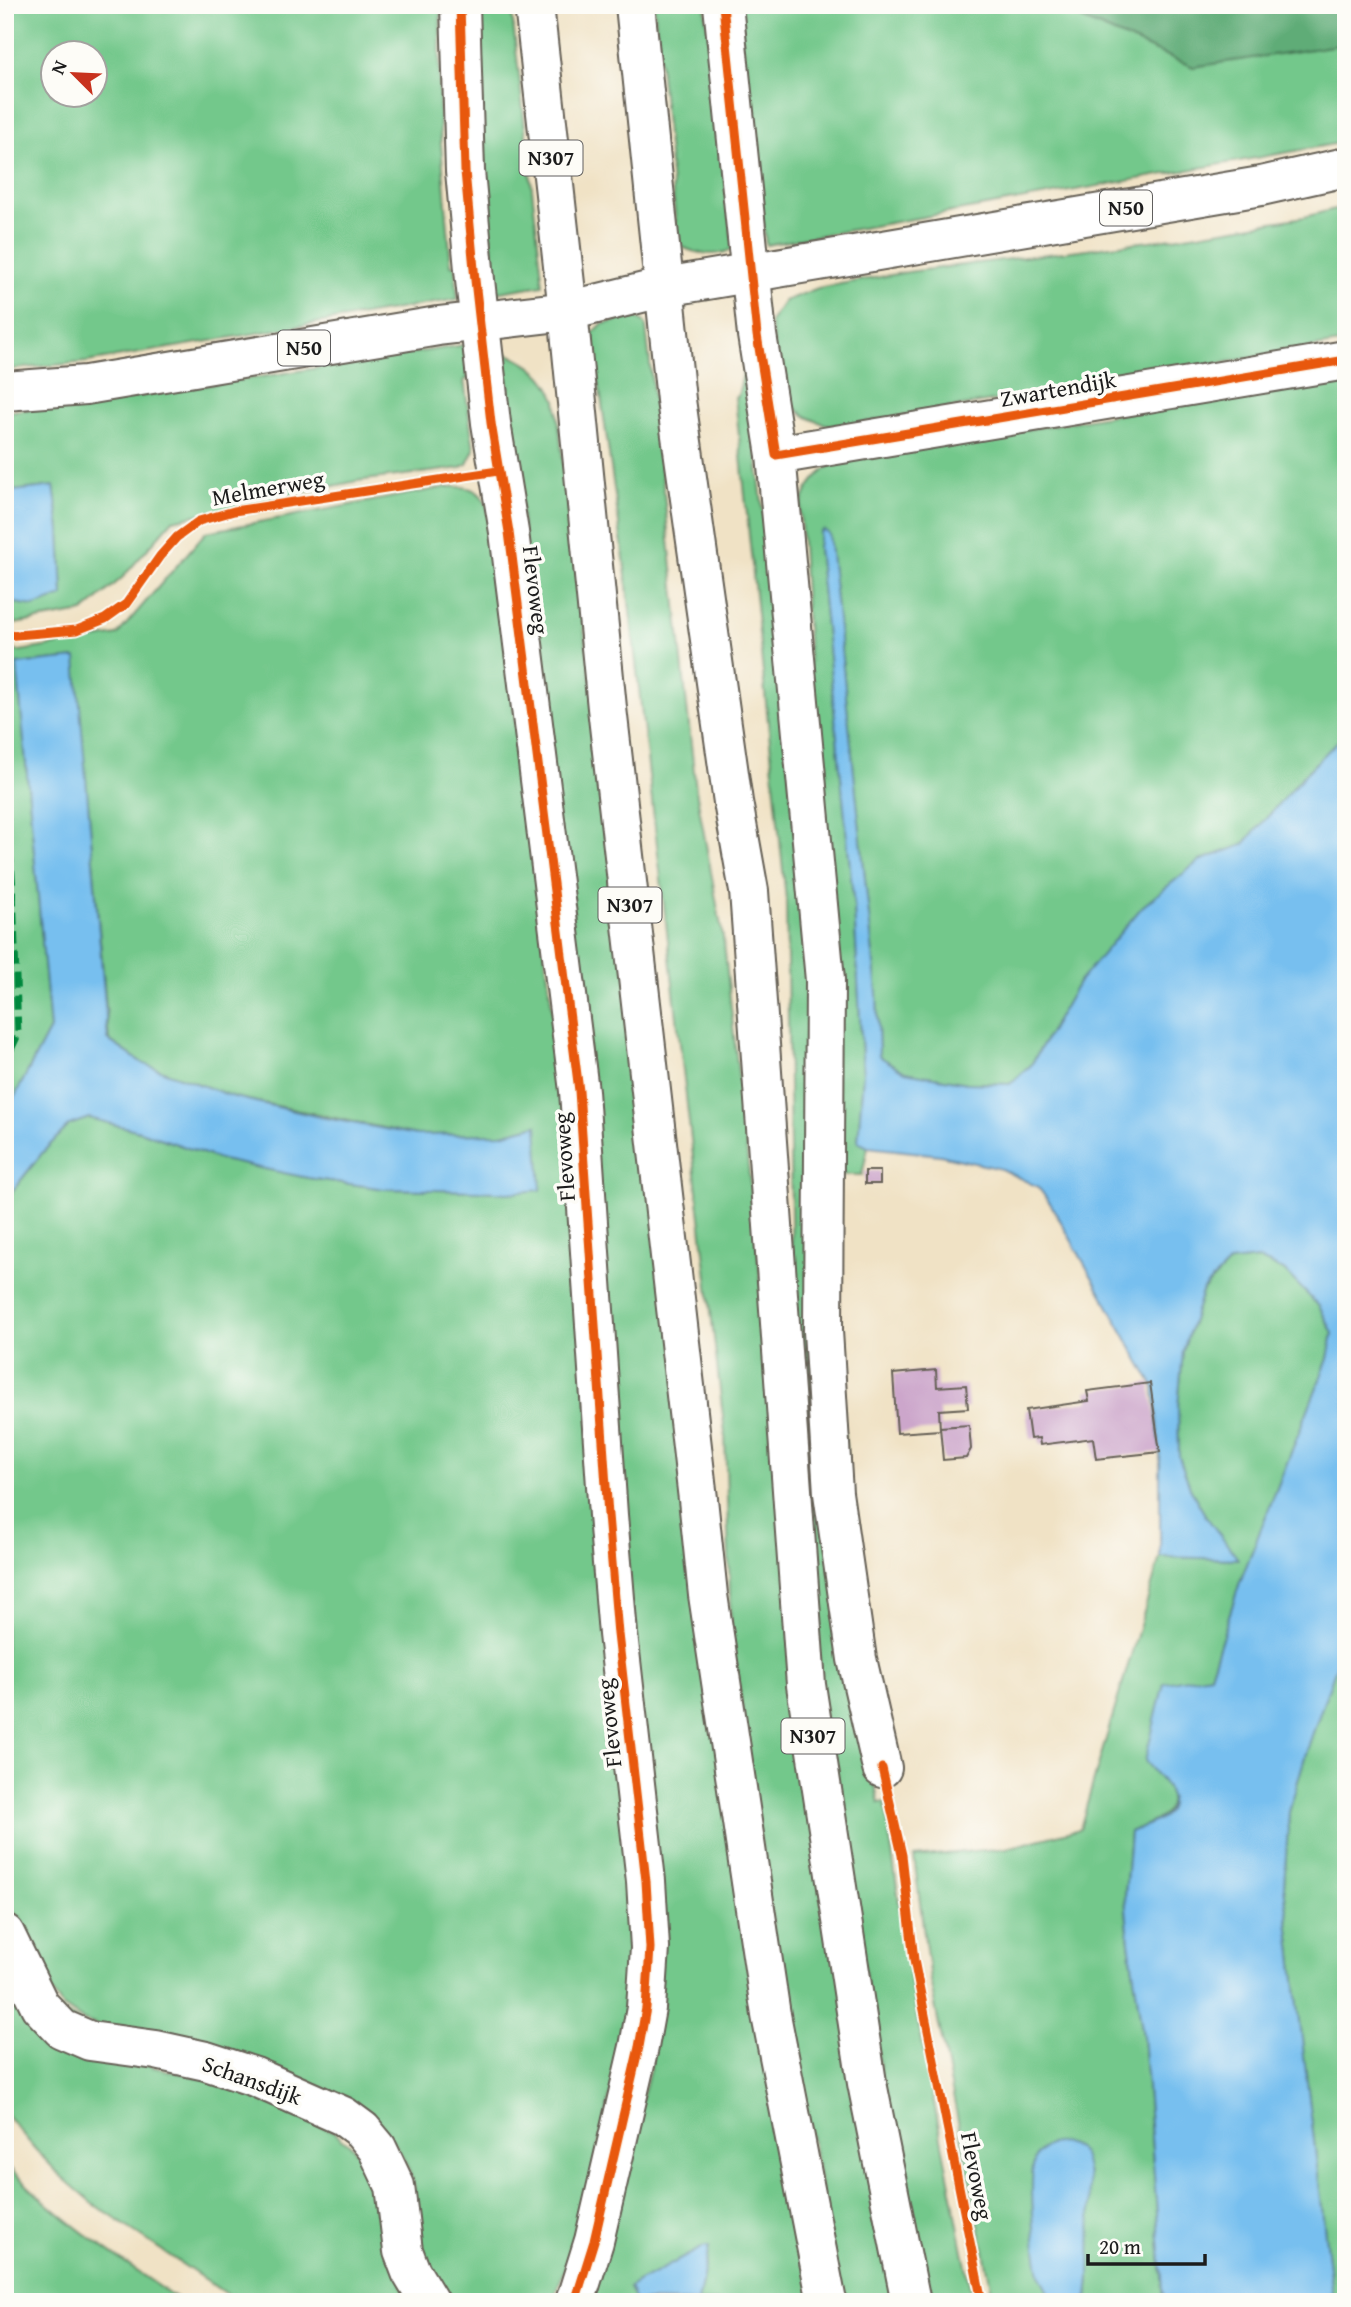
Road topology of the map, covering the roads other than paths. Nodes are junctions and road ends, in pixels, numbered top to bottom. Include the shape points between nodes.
1 (460, 5) edge
2 (534, 5) edge
3 (635, 5) edge
4 (723, 5) edge
5 (1346, 167) edge
6 (751, 274) junction
7 (665, 287) junction
8 (568, 311) junction
9 (480, 321) junction
10 (1346, 360) edge
11 (5, 391) edge
12 (776, 455) junction
13 (882, 1768) dead end
14 (5, 1934) edge
15 (429, 2302) edge
16 (575, 2302) edge
17 (827, 2302) edge
18 (911, 2302) edge

1 - 9 main road, Flevoweg via 465,171
2 - 8 main road, N307
3 - 7 main road, N307
4 - 6 main road
5 - 6 main road, N50 via 1261,186
6 - 7 main road, N50
6 - 12 main road
7 - 8 main road, N50
7 - 18 main road, N307 via 676,400 749,891 806,1685 867,2083
8 - 9 main road, N50
8 - 17 main road, N307 via 607,708 708,1595 771,2015
9 - 11 main road, N50 via 86,384
9 - 16 main road, Flevoweg via 579,1091 609,1528 650,1948 639,2047 594,2241
10 - 12 main road, Zwartendijk
12 - 13 main road via 825,980 822,1331 833,1493 858,1659
14 - 15 main road, Schansdijk via 40,2006 62,2029 90,2041 156,2050 255,2077 343,2116 362,2130 396,2186 403,2251

